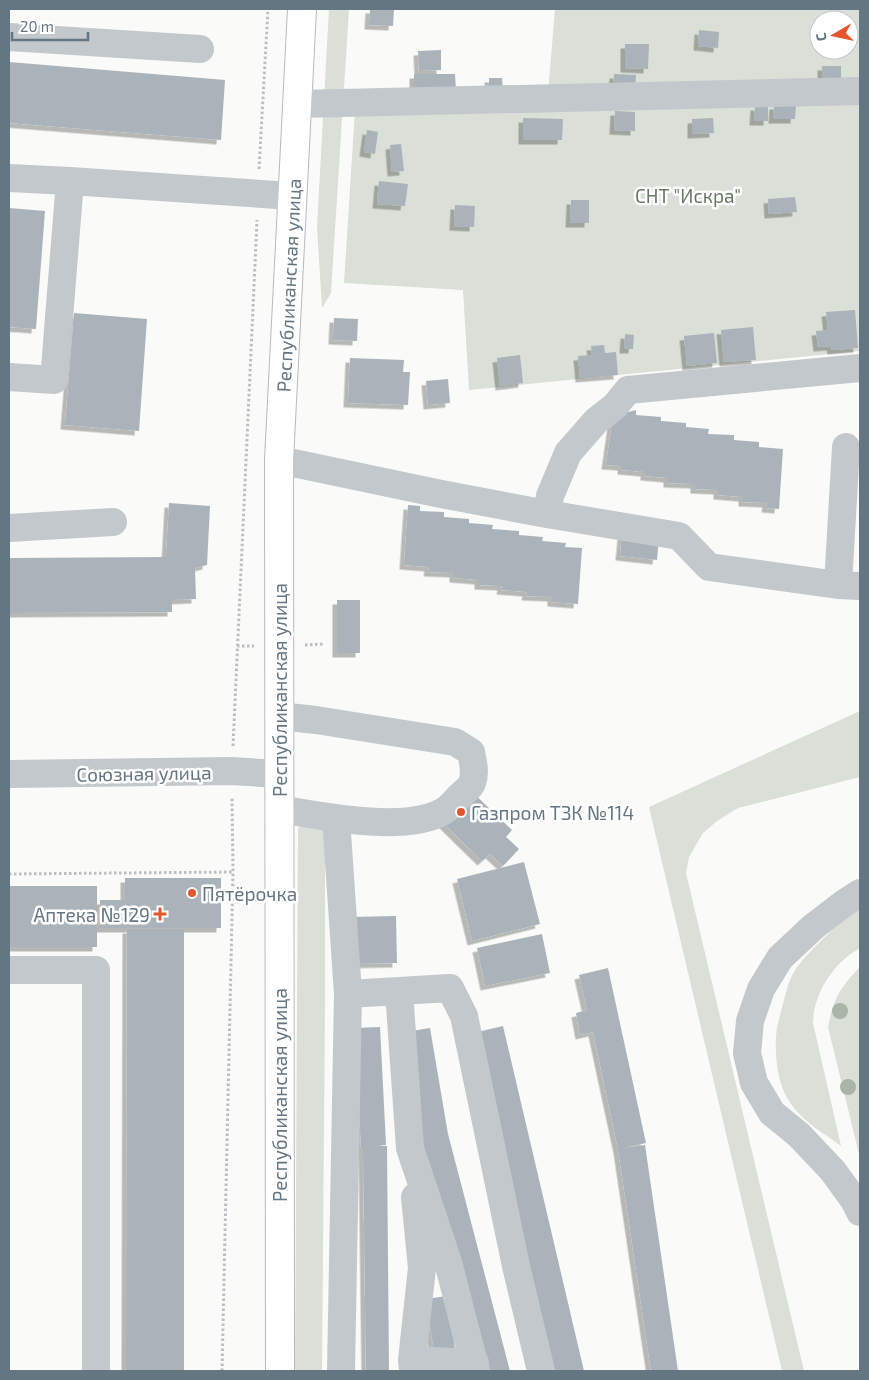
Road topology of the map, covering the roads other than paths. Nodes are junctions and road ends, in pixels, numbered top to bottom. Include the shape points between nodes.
1 (302, 9) edge
2 (9, 37) edge
3 (200, 49) dead end
4 (860, 91) edge
5 (298, 104) junction
6 (9, 178) edge
7 (70, 181) junction
8 (292, 196) junction
9 (860, 368) edge
10 (9, 376) edge
11 (846, 447) dead end
12 (278, 460) junction
13 (547, 514) junction
14 (113, 522) dead end
15 (9, 528) edge
16 (849, 586) edge
17 (279, 716) junction
18 (9, 774) edge
19 (279, 774) junction
20 (279, 809) junction
21 (336, 818) junction
22 (860, 893) edge
23 (9, 970) edge
24 (399, 992) junction
25 (348, 994) junction
26 (860, 1212) edge
27 (435, 1265) junction
28 (412, 1365) edge
29 (476, 1367) edge
30 (96, 1371) edge
31 (280, 1371) edge
32 (341, 1371) edge
33 (541, 1371) edge

1 - 5 main road, Республиканская улица
2 - 3 street
4 - 5 street
5 - 8 main road, Республиканская улица
6 - 7 street
7 - 8 street
7 - 10 street via 54,380
8 - 12 main road, Республиканская улица
9 - 13 street via 628,390 568,453 550,496
11 - 16 street
12 - 13 street
12 - 17 main road, Республиканская улица
13 - 16 street via 679,536 709,567
14 - 15 street
17 - 19 main road, Республиканская улица
17 - 21 street via 455,742 471,752 472,783 439,814 415,822
18 - 19 street, Союзная улица via 232,771
19 - 20 main road, Республиканская улица
20 - 21 street
20 - 31 main road, Республиканская улица
21 - 25 street
22 - 26 street via 812,927 780,958 755,1005 747,1053 754,1083 772,1113 799,1135 833,1171
23 - 30 street via 96,970
24 - 25 street
24 - 27 street via 410,1148
24 - 33 street via 450,988 464,1016
25 - 32 street
27 - 28 street
27 - 29 street
28 - 29 street

